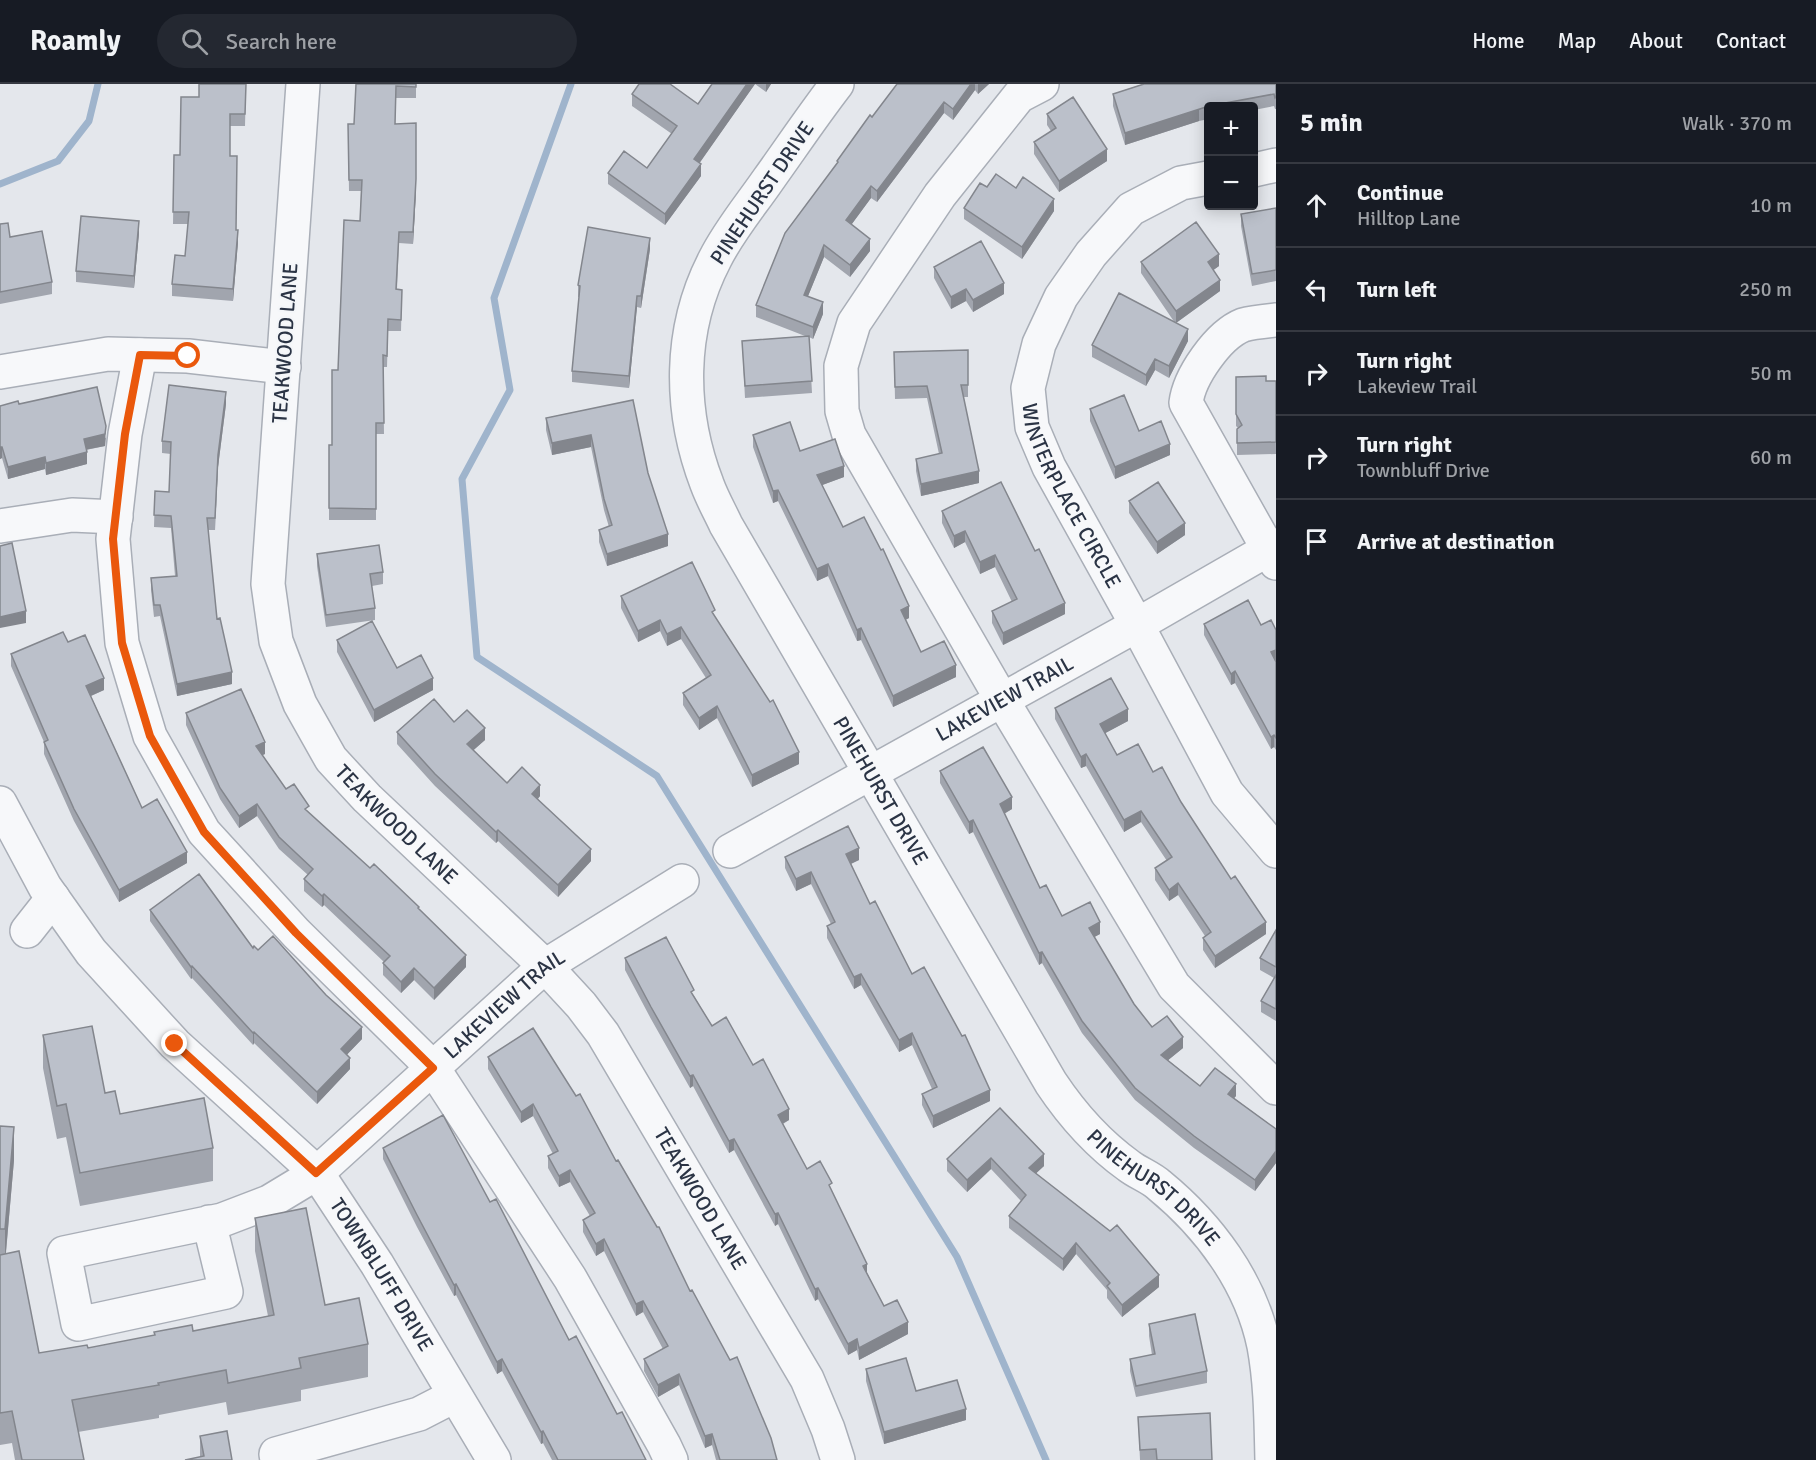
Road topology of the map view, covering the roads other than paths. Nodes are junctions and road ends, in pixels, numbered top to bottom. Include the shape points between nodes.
1 (303, 84) edge
2 (837, 84) edge
3 (1042, 84) edge
4 (1276, 165) edge
5 (1258, 169) edge
6 (1204, 179) edge
7 (1276, 320) edge
8 (140, 355) junction
9 (284, 367) junction
10 (0, 372) edge
11 (116, 517) junction
12 (0, 526) edge
13 (1273, 552) edge
14 (1137, 625) junction
15 (1002, 700) junction
16 (870, 772) junction
17 (0, 803) edge
18 (730, 851) dead end
19 (1276, 851) edge
20 (682, 880) dead end
21 (53, 898) junction
22 (27, 931) dead end
23 (545, 966) junction
24 (433, 1068) junction
25 (1276, 1088) edge
26 (316, 1173) junction
27 (209, 1222) junction
28 (1270, 1344) edge
29 (454, 1396) junction
30 (277, 1460) edge
31 (494, 1460) edge
32 (670, 1460) edge
33 (838, 1460) edge
34 (1272, 1460) edge

1 - 9 street, TEAKWOOD LANE
2 - 16 street, PINEHURST DRIVE via 715,258 694,311 685,380 697,454 707,486
3 - 15 street via 1019,96 940,195 854,323 841,366 842,411 849,435
4 - 5 street
6 - 14 street, WINTERPLACE CIRCLE via 1181,183 1131,209 1091,254 1061,297 1039,344 1028,388 1032,426 1048,467
7 - 13 street via 1243,325 1220,341 1187,390 1186,403
8 - 9 street
8 - 10 street via 108,354
8 - 11 street via 125,434
9 - 23 street, TEAKWOOD LANE via 268,584 276,641 300,704 331,759
11 - 12 street via 72,515
11 - 24 street via 113,539 122,643 150,736 204,832 296,933
13 - 14 street, LAKEVIEW TRAIL
14 - 15 street, LAKEVIEW TRAIL
14 - 19 street, WINTERPLACE CIRCLE via 1227,793
15 - 16 street, LAKEVIEW TRAIL
15 - 25 street via 1174,986
16 - 18 street, LAKEVIEW TRAIL
16 - 28 street, PINEHURST DRIVE via 1071,1112 1109,1151 1184,1205 1209,1234 1232,1266
17 - 21 street, TOWNBLUFF DRIVE
20 - 23 street, LAKEVIEW TRAIL
21 - 22 street
21 - 26 street, TOWNBLUFF DRIVE via 91,952 175,1044
23 - 24 street, LAKEVIEW TRAIL
23 - 33 street, TEAKWOOD LANE via 603,1034 807,1379
24 - 26 street, LAKEVIEW TRAIL
24 - 32 street via 570,1278
26 - 27 street, LAKEVIEW TRAIL via 269,1202
26 - 29 street, TOWNBLUFF DRIVE via 377,1263
27 - 27 street, LAKEVIEW TRAIL via 64,1253 78,1324 226,1292
28 - 34 street, PINEHURST DRIVE
29 - 30 street via 419,1414 276,1454
29 - 31 street, TOWNBLUFF DRIVE

